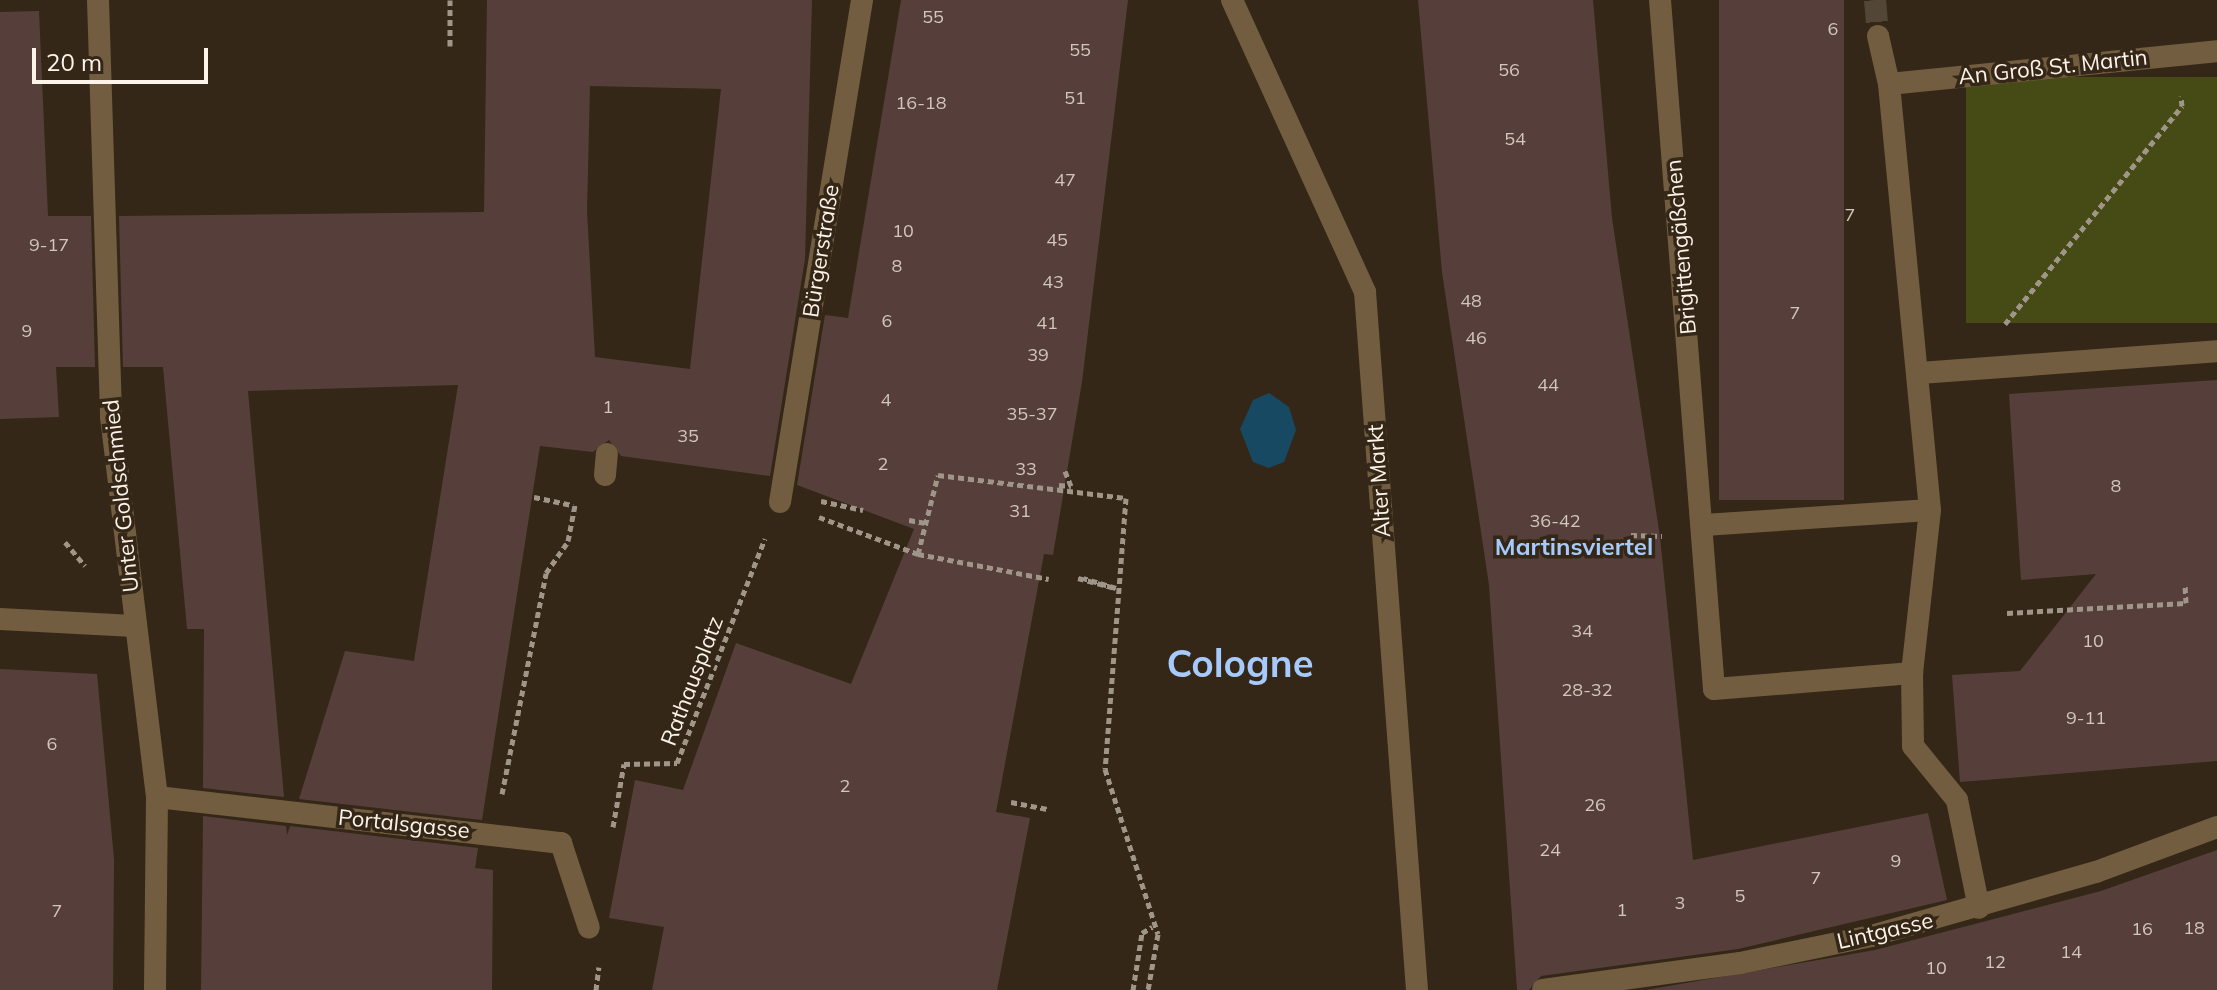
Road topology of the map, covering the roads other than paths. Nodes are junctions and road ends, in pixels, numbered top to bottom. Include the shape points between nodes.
1 (98, 0) edge
2 (862, 0) edge
3 (1232, 0) edge
4 (1660, 0) edge
5 (1878, 36) tunnel mouth
6 (2217, 51) edge
7 (1889, 84) junction
8 (2217, 351) edge
9 (1920, 373) junction
10 (780, 502) road end
11 (1930, 510) junction
12 (1704, 525) junction
13 (0, 619) edge
14 (134, 626) junction
15 (1912, 673) junction
16 (157, 797) junction
17 (2217, 827) edge
18 (1979, 908) junction
19 (589, 928) dead end
20 (155, 990) edge
21 (1417, 990) edge
22 (1543, 990) edge

1 - 14 street, Unter Goldschmied via 111,417
2 - 10 street, Bürgerstraße
3 - 21 street, Alter Markt via 1365,292
4 - 12 street, Brigittengäßchen
5 - 7 street
6 - 7 street, An Groß St. Martin
7 - 9 street
8 - 9 street
9 - 11 street
11 - 12 street
11 - 15 street
12 - 15 street via 1714,689
13 - 14 street
14 - 16 street, Unter Goldschmied
15 - 18 street via 1913,746 1957,800
16 - 19 street, Portalsgasse via 561,843
16 - 20 street, Unter Goldschmied
17 - 18 street, Lintgasse
18 - 22 street, Lintgasse via 1740,963

